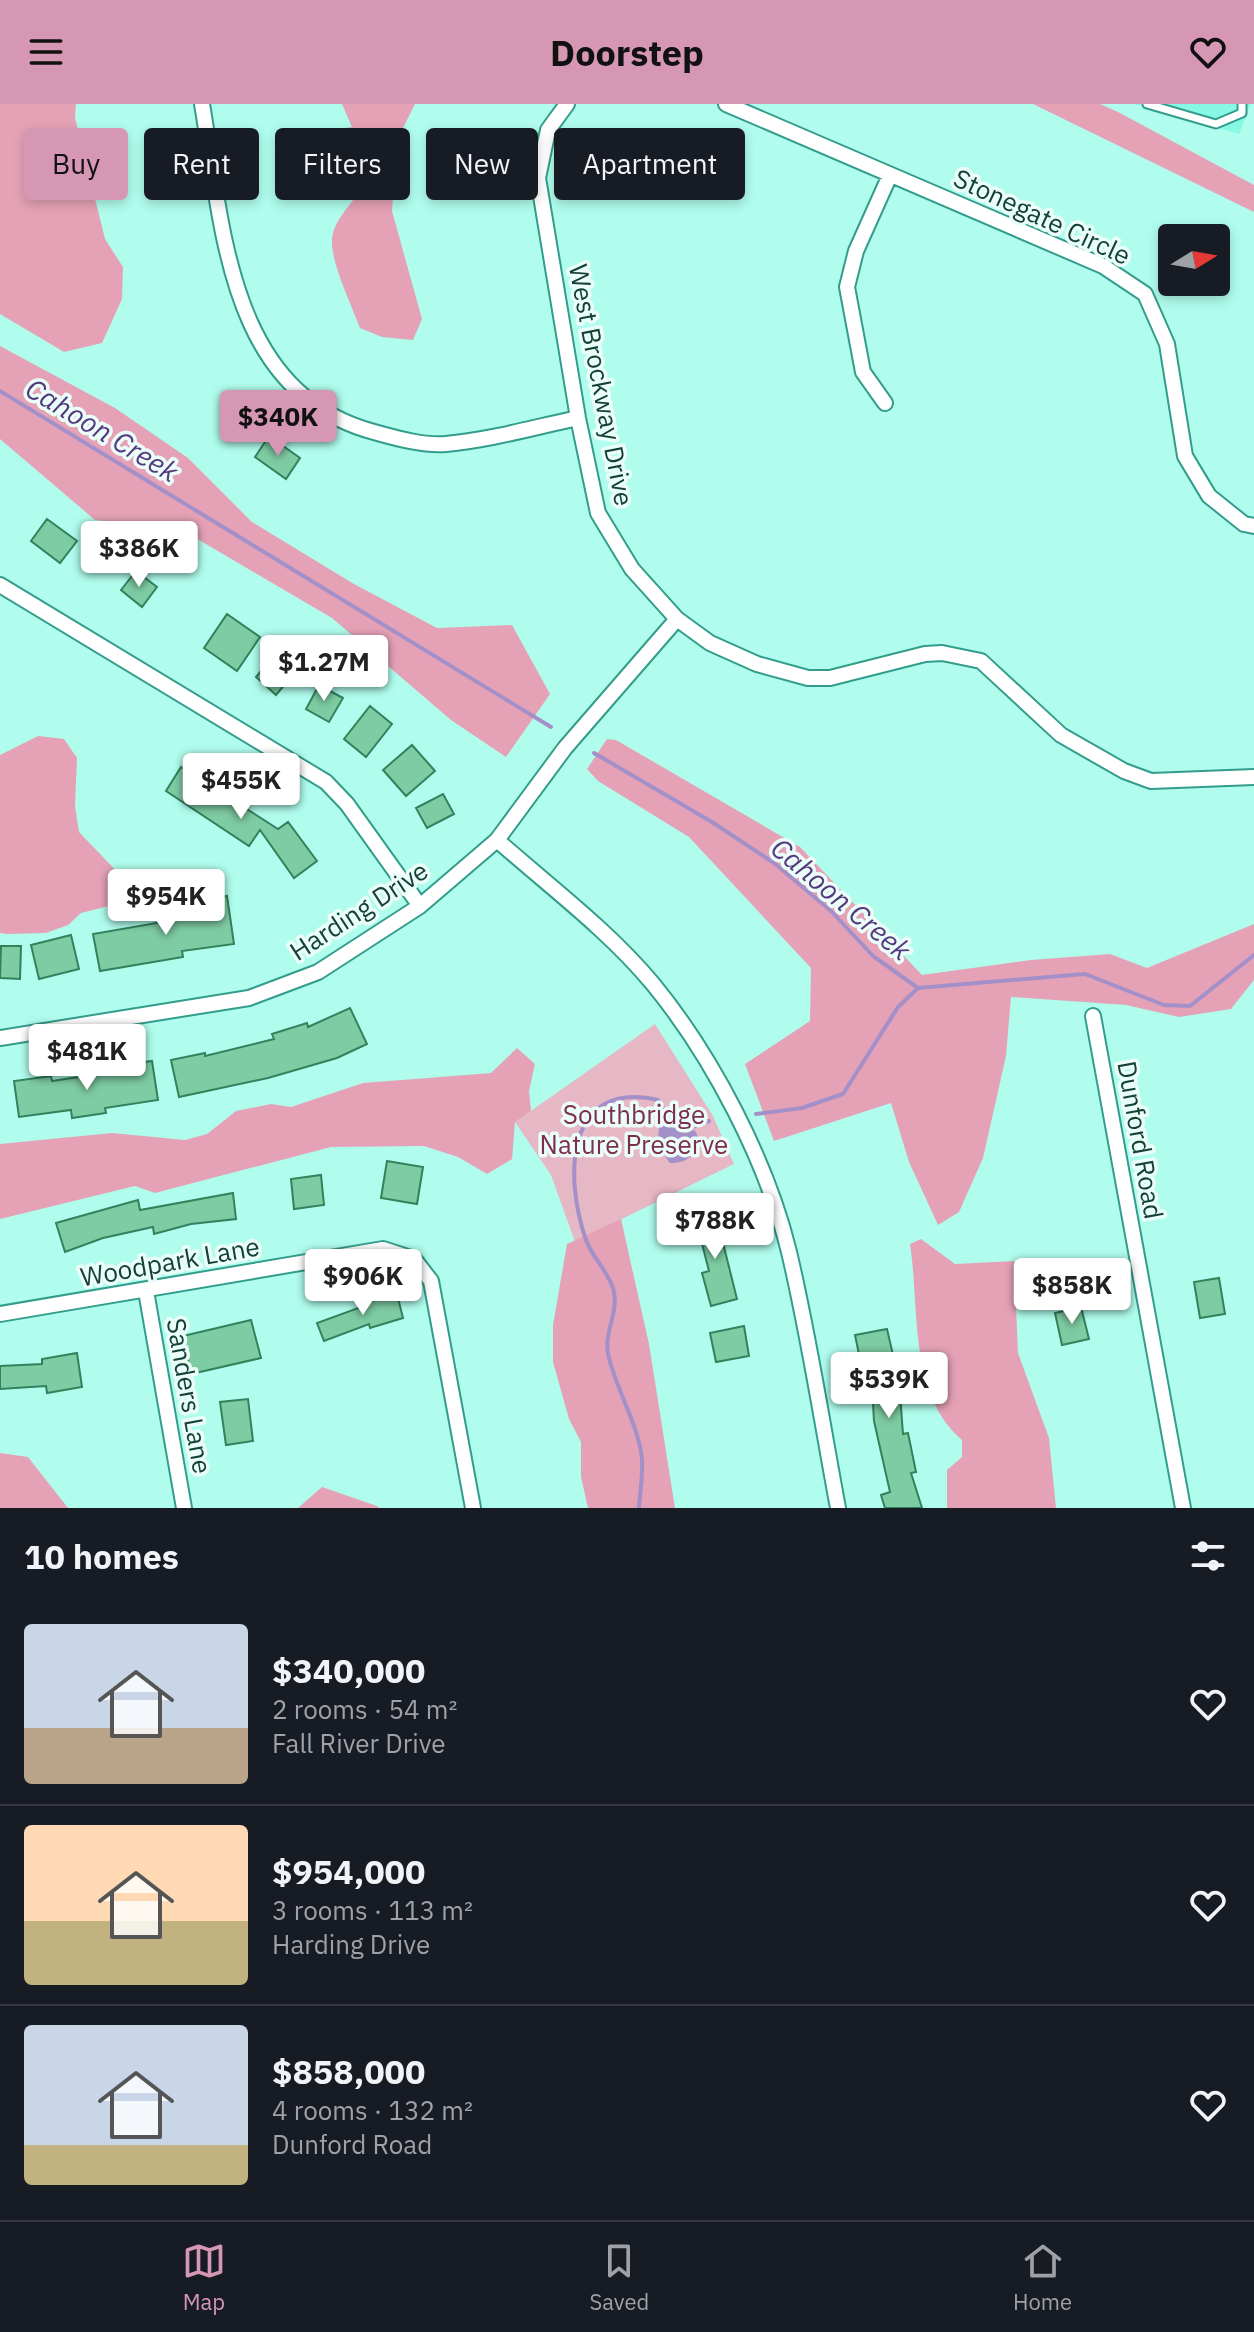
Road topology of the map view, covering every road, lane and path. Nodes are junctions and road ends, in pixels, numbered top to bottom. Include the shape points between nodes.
1 (202, 104) edge
2 (567, 104) edge
3 (726, 104) edge
4 (1147, 104) edge
5 (1242, 104) edge
6 (890, 175) junction
7 (885, 403) dead end
8 (578, 418) junction
9 (1254, 526) edge
10 (0, 585) edge
11 (677, 619) junction
12 (1254, 777) edge
13 (497, 840) junction
14 (420, 906) junction
15 (1093, 1016) dead end
16 (0, 1038) edge
17 (146, 1291) junction
18 (0, 1314) edge
19 (184, 1508) edge
20 (473, 1508) edge
21 (838, 1508) edge
22 (1183, 1508) edge

1 - 8 street via 239,301 261,350 299,392 360,428 444,444
2 - 8 street, West Brockway Drive via 548,130 538,178
3 - 6 street
4 - 5 lane via 1216,124 1242,113
6 - 7 street via 856,251 847,287 863,372
6 - 9 street, Stonegate Circle via 1103,266 1145,294 1167,344 1185,456 1209,496
8 - 11 street, West Brockway Drive via 598,513 632,569
10 - 14 street via 326,782
11 - 12 street, West Brockway Drive via 710,643 808,678 839,676 925,654 981,661 1061,735 1124,771 1151,781
11 - 13 street, Harding Drive via 565,748
13 - 14 street, Harding Drive
13 - 21 street via 653,984 722,1085 764,1177 789,1250
14 - 16 street, Harding Drive via 318,972 249,998
15 - 22 street, Dunford Road
17 - 18 street, Woodpark Lane
17 - 19 street, Sanders Lane
17 - 20 street, Woodpark Lane via 383,1249 414,1259 431,1281

